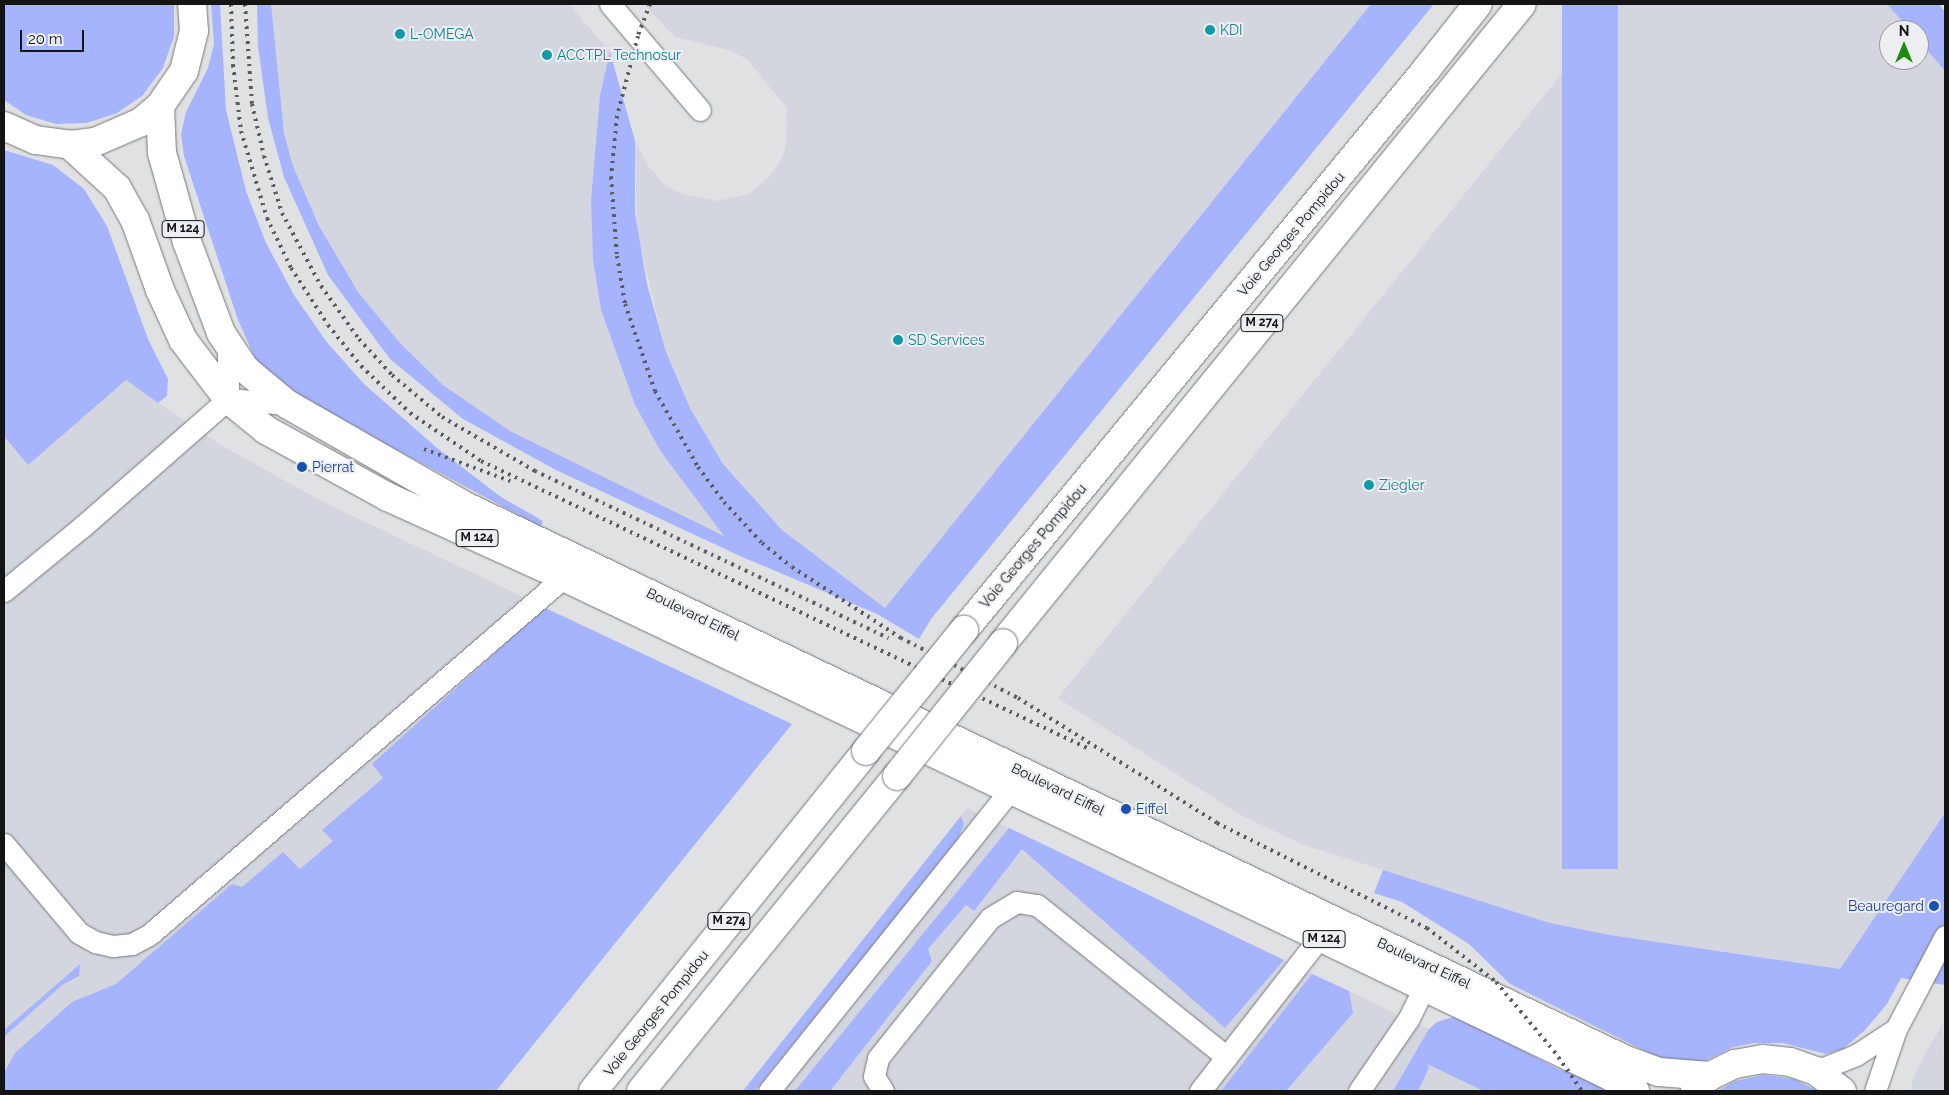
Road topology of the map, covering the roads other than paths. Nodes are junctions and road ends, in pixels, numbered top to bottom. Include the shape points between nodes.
1 (192, 4) edge
2 (610, 4) edge
3 (1478, 4) edge
4 (1522, 4) edge
5 (160, 106) junction
6 (700, 110) dead end
7 (4, 126) edge
8 (70, 145) junction
9 (228, 346) junction
10 (228, 399) junction
11 (287, 404) junction
12 (564, 577) junction
13 (4, 591) edge
14 (1017, 781) junction
15 (4, 844) edge
16 (1325, 928) junction
17 (1945, 936) edge
18 (1429, 977) junction
19 (1896, 1029) junction
20 (1227, 1057) junction
21 (1816, 1071) junction
22 (1701, 1084) edge
23 (593, 1091) edge
24 (641, 1091) edge
25 (769, 1091) edge
26 (883, 1091) edge
27 (1200, 1091) edge
28 (1359, 1091) edge
29 (1635, 1091) edge
30 (1842, 1091) edge
31 (1874, 1091) edge

1 - 5 main road via 194,31 184,71
2 - 6 street
3 - 23 main road, Voie Georges Pompidou / M 274, bridge via 964,630
4 - 24 main road, M 274, bridge
5 - 8 main road via 119,135
5 - 9 main road, M 124 via 162,153 169,179 204,292
7 - 8 main road via 36,140
8 - 10 main road, M 124 via 117,188 135,220 160,290 183,340
9 - 10 street
9 - 11 main road, M 124 via 245,369
10 - 11 street
10 - 12 main road, M 124 via 266,430 388,497
10 - 13 street via 82,528
11 - 14 main road, Boulevard Eiffel / M 124 via 467,507
12 - 14 main road, M 124
12 - 15 street via 149,936 132,944 113,946 95,942 79,933
14 - 16 main road, Boulevard Eiffel / M 124
14 - 25 street
16 - 18 main road, Boulevard Eiffel / M 124
16 - 20 street
17 - 19 street
18 - 22 main road, Boulevard Eiffel / M 124 via 1626,1060
18 - 28 street via 1409,1018
18 - 29 main road, Boulevard Eiffel / M 124
19 - 21 street via 1856,1055
19 - 31 street
20 - 26 street via 1038,905 1016,902 990,918 878,1058 874,1076
20 - 27 street
21 - 22 main road via 1790,1062 1762,1059 1735,1064
21 - 30 main road

